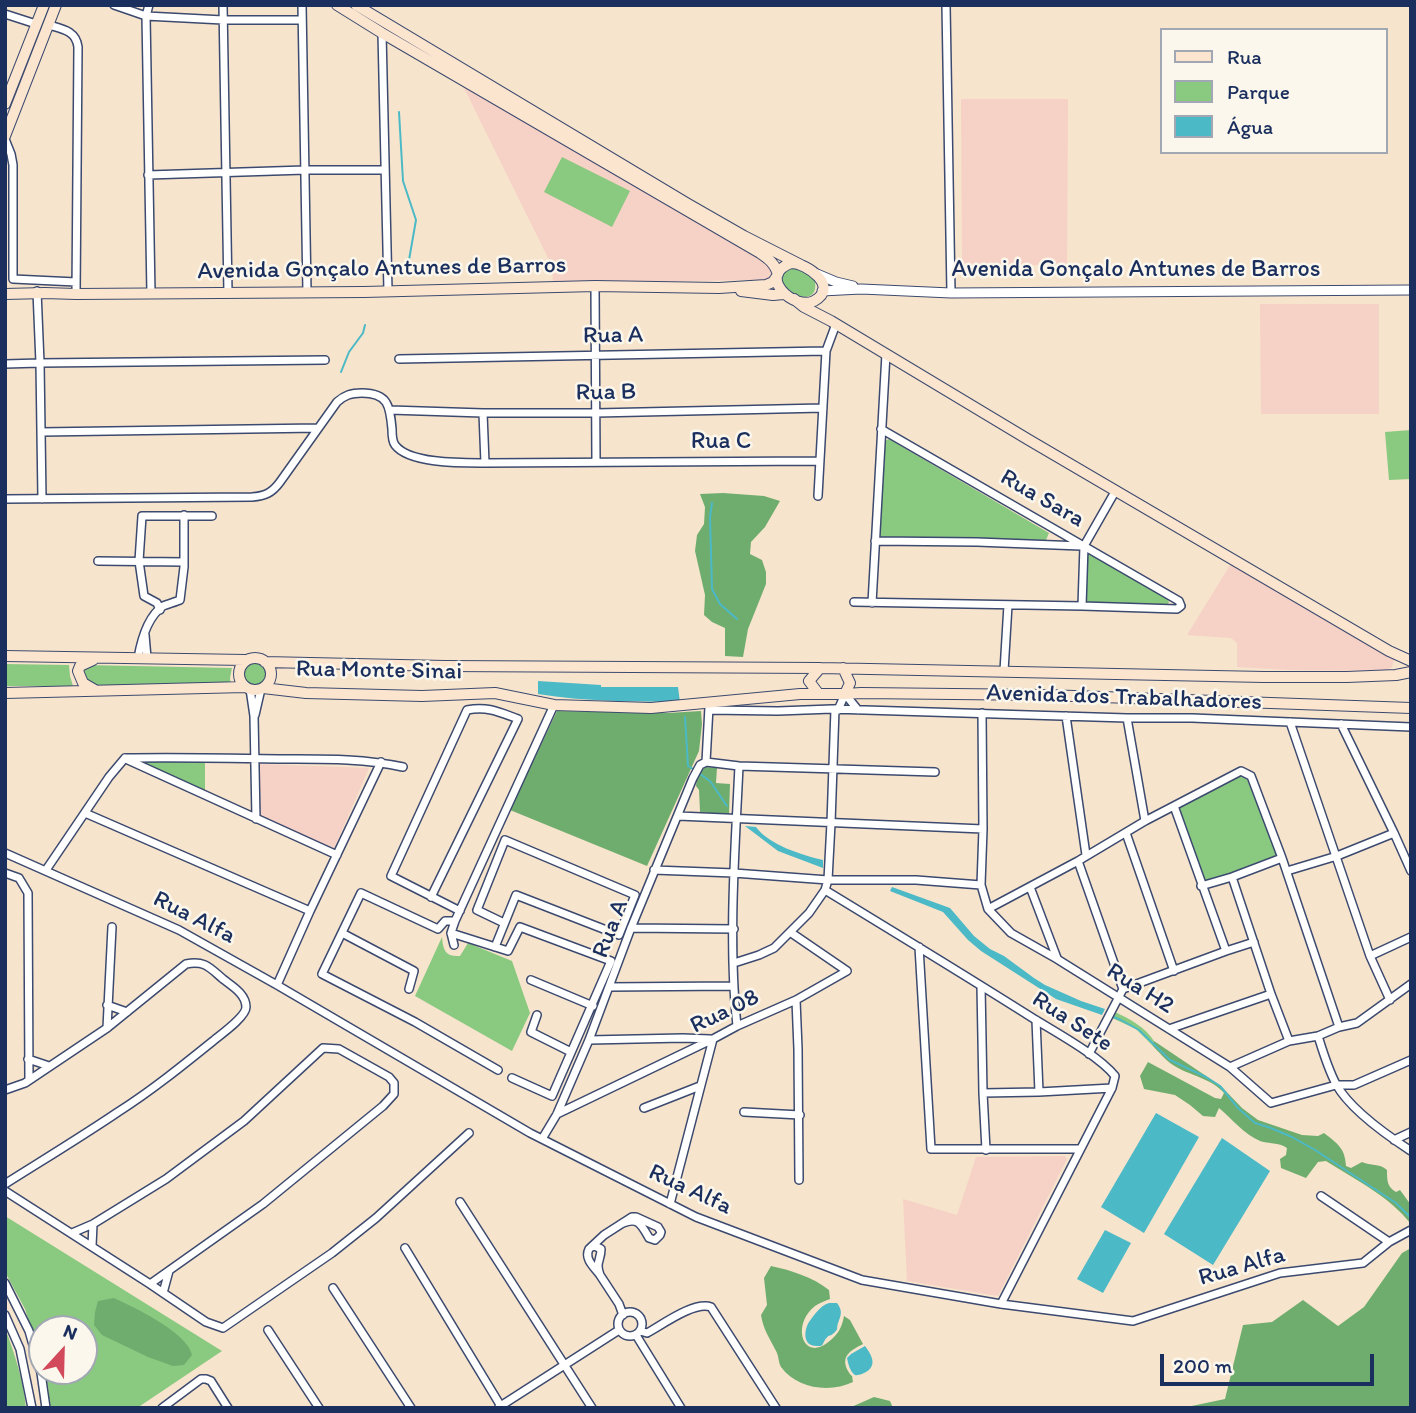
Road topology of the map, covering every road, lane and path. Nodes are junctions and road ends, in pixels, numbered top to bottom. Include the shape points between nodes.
1 (44, 5) edge
2 (56, 5) edge
3 (114, 5) edge
4 (149, 5) edge
5 (223, 5) edge
6 (302, 5) edge
7 (337, 5) edge
8 (356, 5) edge
9 (946, 5) edge
10 (369, 10) edge
11 (5, 14) edge
12 (146, 16) junction
13 (223, 20) junction
14 (301, 20) junction
15 (36, 24) junction
16 (49, 25) junction
17 (382, 33) junction
18 (5, 104) edge
19 (5, 138) edge
20 (305, 170) junction
21 (385, 170) junction
22 (225, 173) junction
23 (148, 175) junction
24 (801, 265) junction
25 (817, 274) junction
26 (777, 275) junction
27 (76, 282) junction
28 (595, 286) junction
29 (5, 287) edge
30 (719, 288) junction
31 (861, 289) junction
32 (1411, 290) edge
33 (388, 291) junction
34 (40, 292) junction
35 (307, 292) junction
36 (228, 293) junction
37 (951, 293) junction
38 (5, 294) edge
39 (76, 294) junction
40 (151, 294) junction
41 (820, 295) junction
42 (789, 296) junction
43 (833, 322) junction
44 (826, 351) junction
45 (886, 354) junction
46 (595, 356) junction
47 (400, 359) dead end
48 (325, 360) dead end
49 (40, 363) junction
50 (5, 364) edge
51 (823, 408) junction
52 (390, 411) junction
53 (483, 413) junction
54 (596, 413) junction
55 (318, 428) junction
56 (881, 429) junction
57 (41, 432) junction
58 (819, 461) junction
59 (596, 462) junction
60 (485, 463) junction
61 (1116, 490) junction
62 (818, 496) dead end
63 (5, 499) edge
64 (42, 499) junction
65 (184, 515) junction
66 (212, 516) dead end
67 (875, 541) junction
68 (1084, 546) junction
69 (98, 561) dead end
70 (139, 561) junction
71 (184, 562) junction
72 (854, 602) dead end
73 (872, 603) junction
74 (1008, 605) junction
75 (1082, 606) junction
76 (160, 610) junction
77 (5, 656) edge
78 (100, 658) junction
79 (142, 658) junction
80 (1411, 659) edge
81 (245, 660) junction
82 (265, 662) junction
83 (820, 667) junction
84 (843, 668) junction
85 (1004, 671) junction
86 (1411, 672) edge
87 (255, 688) junction
88 (97, 691) junction
89 (5, 693) edge
90 (818, 693) junction
91 (845, 694) junction
92 (554, 705) junction
93 (709, 706) junction
94 (1411, 708) edge
95 (835, 710) junction
96 (858, 710) junction
97 (982, 713) junction
98 (1066, 716) junction
99 (1127, 718) junction
100 (1290, 722) junction
101 (1341, 724) junction
102 (1410, 728) edge
103 (125, 758) junction
104 (255, 758) junction
105 (381, 762) junction
106 (703, 764) junction
107 (739, 766) junction
108 (403, 767) dead end
109 (834, 769) junction
110 (935, 772) dead end
111 (1174, 806) junction
112 (85, 813) junction
113 (678, 816) junction
114 (256, 819) junction
115 (736, 819) junction
116 (1145, 821) junction
117 (831, 823) junction
118 (983, 829) junction
119 (1126, 833) junction
120 (1394, 833) junction
121 (5, 853) edge
122 (337, 855) junction
123 (1086, 855) junction
124 (1337, 856) junction
125 (1282, 858) junction
126 (1077, 861) junction
127 (46, 870) junction
128 (654, 870) junction
129 (1287, 871) junction
130 (1411, 871) edge
131 (5, 873) edge
132 (734, 873) junction
133 (1232, 877) junction
134 (828, 880) junction
135 (981, 885) junction
136 (1201, 886) junction
137 (1030, 887) junction
138 (824, 890) junction
139 (431, 897) junction
140 (988, 909) junction
141 (310, 911) junction
142 (460, 911) junction
143 (455, 921) junction
144 (504, 923) junction
145 (112, 927) dead end
146 (631, 928) junction
147 (734, 929) junction
148 (790, 932) junction
149 (342, 933) junction
150 (451, 933) junction
151 (1411, 937) edge
152 (1254, 942) junction
153 (454, 945) dead end
154 (495, 947) junction
155 (919, 947) junction
156 (1226, 951) junction
157 (1370, 956) junction
158 (1057, 960) junction
159 (734, 964) junction
160 (1174, 971) junction
161 (531, 980) dead end
162 (1411, 984) edge
163 (277, 985) junction
164 (733, 986) junction
165 (981, 986) junction
166 (609, 987) junction
167 (409, 989) dead end
168 (1123, 989) junction
169 (1271, 994) junction
170 (1118, 999) junction
171 (796, 1000) junction
172 (1390, 1000) junction
173 (107, 1005) junction
174 (593, 1006) junction
175 (127, 1012) junction
176 (537, 1015) dead end
177 (1036, 1020) junction
178 (737, 1026) junction
179 (1339, 1027) junction
180 (107, 1028) junction
181 (1169, 1029) junction
182 (1318, 1037) junction
183 (589, 1040) junction
184 (713, 1040) junction
185 (1290, 1041) junction
186 (571, 1052) junction
187 (1089, 1054) junction
188 (28, 1059) junction
189 (1411, 1059) edge
190 (49, 1066) junction
191 (1230, 1067) junction
192 (498, 1070) dead end
193 (512, 1078) dead end
194 (27, 1081) junction
195 (1336, 1085) junction
196 (700, 1086) junction
197 (1112, 1088) junction
198 (5, 1090) edge
199 (983, 1093) junction
200 (1039, 1093) junction
201 (5, 1096) edge
202 (644, 1108) dead end
203 (744, 1112) dead end
204 (557, 1114) junction
205 (800, 1115) junction
206 (1411, 1132) edge
207 (469, 1133) dead end
208 (542, 1139) junction
209 (1394, 1140) junction
210 (1080, 1149) junction
211 (986, 1150) junction
212 (1411, 1151) edge
213 (799, 1180) dead end
214 (5, 1185) edge
215 (5, 1191) edge
216 (1321, 1196) dead end
217 (460, 1202) dead end
218 (670, 1203) junction
219 (93, 1224) junction
220 (621, 1224) junction
221 (1411, 1230) edge
222 (72, 1233) junction
223 (604, 1235) junction
224 (1389, 1242) junction
225 (92, 1246) junction
226 (592, 1247) junction
227 (405, 1248) dead end
228 (601, 1249) junction
229 (169, 1271) junction
230 (600, 1275) junction
231 (5, 1283) edge
232 (150, 1284) junction
233 (333, 1288) dead end
234 (163, 1293) junction
235 (1001, 1304) junction
236 (5, 1315) edge
237 (623, 1315) junction
238 (268, 1330) dead end
239 (619, 1330) junction
240 (638, 1333) junction
241 (565, 1365) junction
242 (501, 1407) edge
243 (32, 1408) edge
244 (46, 1408) edge
245 (162, 1408) edge
246 (228, 1408) edge
247 (318, 1408) edge
248 (411, 1408) edge
249 (592, 1408) edge
250 (681, 1408) edge
251 (776, 1408) edge

1 - 15 main road
2 - 16 main road
3 - 12 street
4 - 12 street
5 - 13 street
6 - 14 street
7 - 17 main road
8 - 10 main road
9 - 37 street
10 - 24 main road via 688,204
11 - 15 street
12 - 13 street
12 - 23 street
13 - 14 street
13 - 22 street
14 - 20 street
15 - 18 main road
16 - 19 main road
16 - 27 street via 70,32 79,47
17 - 21 street
17 - 26 main road via 760,253 774,265
19 - 27 street via 13,165 13,279
20 - 21 street
20 - 22 street
20 - 35 street
21 - 33 street
22 - 23 street
22 - 36 street
23 - 40 street
24 - 25 main road
24 - 26 main road via 787,264
25 - 31 street, Avenida Gonçalo Antunes de Barros
25 - 41 main road via 822,282
26 - 30 main road, Avenida Gonçalo Antunes de Barros via 766,285
26 - 42 main road via 778,286
27 - 39 street
28 - 30 main road, Avenida Gonçalo Antunes de Barros
28 - 33 main road, Avenida Gonçalo Antunes de Barros
28 - 46 street
29 - 34 main road, Avenida Gonçalo Antunes de Barros
30 - 42 main road, Avenida Gonçalo Antunes de Barros
31 - 37 street, Avenida Gonçalo Antunes de Barros
31 - 41 street, Avenida Gonçalo Antunes de Barros
32 - 37 street, Avenida Gonçalo Antunes de Barros
33 - 35 main road, Avenida Gonçalo Antunes de Barros
34 - 38 main road, Avenida Gonçalo Antunes de Barros
34 - 39 main road, Avenida Gonçalo Antunes de Barros
34 - 49 street
35 - 36 main road, Avenida Gonçalo Antunes de Barros
36 - 40 main road, Avenida Gonçalo Antunes de Barros
39 - 40 main road, Avenida Gonçalo Antunes de Barros
41 - 42 main road via 807,303
41 - 43 main road via 821,310
42 - 43 main road
43 - 44 street
43 - 45 main road
44 - 46 street, Rua A
44 - 51 street
45 - 56 street
45 - 61 main road
46 - 47 street, Rua A
46 - 54 street
48 - 49 street
49 - 50 street
49 - 57 street
51 - 54 street, Rua B
51 - 58 street
52 - 53 street, Rua B
52 - 55 street via 378,395 347,394
52 - 60 street, Rua C via 396,446 409,454 435,462
53 - 54 street, Rua B
53 - 60 street
54 - 59 street
55 - 57 street
55 - 64 street via 274,490 264,496
56 - 67 street
56 - 68 street, Rua Sara
57 - 64 street
58 - 59 street, Rua C
58 - 62 street
59 - 60 street, Rua C
61 - 68 street
61 - 80 main road
63 - 64 street
65 - 66 street
65 - 70 street via 142,516
65 - 71 street
67 - 68 street
67 - 73 street
68 - 75 street
68 - 75 street, Rua Sara via 1181,605 1178,609
69 - 70 street
70 - 71 street
70 - 76 street via 144,596
71 - 76 street via 180,600
72 - 73 street
73 - 74 street
74 - 75 street
74 - 85 street
76 - 79 street via 145,632
77 - 78 main road
78 - 79 main road
78 - 88 main road via 83,663 78,671 83,683
79 - 81 main road
81 - 82 main road
81 - 87 main road via 238,674 240,681
82 - 83 main road
82 - 87 main road via 271,675 267,684
83 - 84 main road
83 - 90 main road via 809,681
84 - 85 main road
84 - 91 main road via 850,683
85 - 86 main road via 1347,677
87 - 88 main road, Rua Monte Sinai
87 - 92 main road, Rua Monte Sinai via 422,696 495,693
87 - 104 street
88 - 89 main road, Rua Monte Sinai
90 - 91 main road
90 - 93 main road, Rua Monte Sinai
90 - 95 street
91 - 94 main road via 1046,695
91 - 95 street
91 - 96 street
92 - 93 main road, Rua Monte Sinai
92 - 142 street
93 - 95 street, Avenida dos Trabalhadores
93 - 106 street
95 - 96 street, Avenida dos Trabalhadores
95 - 109 street
96 - 97 street, Avenida dos Trabalhadores
97 - 98 street, Avenida dos Trabalhadores
97 - 118 street
98 - 99 street, Avenida dos Trabalhadores
98 - 123 street
99 - 100 street, Avenida dos Trabalhadores
99 - 116 street
100 - 101 street, Avenida dos Trabalhadores
100 - 124 street
101 - 102 street, Avenida dos Trabalhadores
101 - 120 street
103 - 104 street
103 - 112 street
103 - 114 street
104 - 105 street
104 - 114 street
105 - 108 street
105 - 122 street
106 - 107 street
106 - 113 street, Rua A
107 - 109 street
107 - 115 street
109 - 110 street
109 - 117 street
111 - 116 street
111 - 125 street via 1241,771 1251,776
111 - 136 street
112 - 127 street
112 - 141 street
113 - 115 street
113 - 128 street, Rua A
114 - 122 street
115 - 117 street
115 - 132 street
116 - 119 street
117 - 118 street
117 - 134 street
118 - 135 street
119 - 123 street
119 - 160 street
120 - 124 street
120 - 130 street
121 - 127 street, Rua Alfa
122 - 141 street
123 - 126 street
124 - 129 street
124 - 157 street
125 - 129 street
125 - 133 street
126 - 137 street
126 - 168 street
127 - 163 street, Rua Alfa via 179,930
128 - 132 street
128 - 146 street, Rua A
129 - 179 street
131 - 188 street via 19,878 28,893
132 - 134 street
132 - 147 street
133 - 136 street
133 - 152 street
134 - 135 street
134 - 138 street
135 - 140 street
136 - 156 street
137 - 140 street
137 - 158 street
138 - 148 street
138 - 155 street, Rua Sete
139 - 139 street via 391,876 467,710 489,708 518,719
139 - 142 street
140 - 158 street, Rua H2 via 1011,933
141 - 163 street
142 - 143 street
143 - 149 street via 445,921 438,929 360,893
143 - 150 street
144 - 144 street via 516,895 619,935 635,895 505,840 477,910
144 - 154 street
145 - 173 street
146 - 147 street
146 - 166 street, Rua A
147 - 159 street
148 - 159 street via 774,948
148 - 171 street, Rua 08 via 846,971
149 - 167 street via 414,971
149 - 192 street via 322,974
150 - 153 street
150 - 154 street
151 - 157 street
152 - 156 street
152 - 169 street
154 - 174 street via 508,951 520,927 611,961
155 - 165 street, Rua Sete
155 - 211 street via 931,1149
156 - 160 street
157 - 172 street
158 - 170 street, Rua H2
159 - 164 street
160 - 168 street
161 - 174 street
162 - 172 street
163 - 208 street, Rua Alfa
164 - 166 street
164 - 178 street
165 - 177 street, Rua Sete
165 - 199 street
166 - 183 street, Rua A
168 - 170 street
169 - 181 street
169 - 185 street
170 - 181 street, Rua H2
170 - 187 street
171 - 178 street, Rua 08
171 - 205 street
172 - 179 street via 1357,1023
173 - 175 street
173 - 180 street
174 - 186 street
175 - 180 street
175 - 214 street via 186,964 197,961 242,995 246,1008 165,1080
176 - 186 street via 531,1032
177 - 187 street, Rua Sete
177 - 200 street
178 - 184 street, Rua 08
179 - 182 street
180 - 190 street
181 - 191 street, Rua H2
182 - 185 street
182 - 195 street
183 - 184 street
183 - 204 street, Rua A
184 - 196 street
184 - 204 street, Rua 08
185 - 191 street
186 - 193 street via 552,1096
187 - 197 street, Rua Sete via 1115,1076
188 - 190 street
188 - 194 street
189 - 195 street via 1354,1085
190 - 194 street
191 - 195 street, Rua H2 via 1271,1104
194 - 198 street
194 - 201 street
195 - 209 street
196 - 202 street
196 - 218 street
197 - 200 street
197 - 210 street, Rua Sete
199 - 200 street
199 - 211 street
203 - 205 street
204 - 208 street, Rua A
205 - 213 street
206 - 209 street
207 - 234 street via 341,1246 223,1328
208 - 218 street, Rua Alfa
209 - 212 street
210 - 211 street
210 - 235 street, Rua Sete
215 - 222 street
216 - 224 street
217 - 241 street
218 - 235 street, Rua Alfa via 862,1280
219 - 222 street
219 - 225 street
219 - 229 street via 166,1179 244,1121 323,1048 339,1049 389,1077 394,1094 383,1106 263,1204
220 - 220 street via 635,1221 652,1239 661,1232 636,1217
220 - 223 street
221 - 224 street, Rua Alfa
222 - 225 street
223 - 226 street
223 - 228 street
224 - 235 street, Rua Alfa via 1363,1263 1280,1273 1133,1321
225 - 232 street
226 - 228 street
226 - 230 street via 588,1258
227 - 242 street
228 - 230 street
229 - 232 street
229 - 234 street
230 - 237 street
231 - 244 street via 29,1331
232 - 234 street
233 - 248 street
236 - 243 street via 20,1349
237 - 239 street
237 - 240 street via 630,1312 640,1317
238 - 247 street
239 - 240 street via 628,1336
239 - 241 street
240 - 250 street
240 - 251 street via 647,1334 692,1308 711,1307
241 - 242 street
241 - 249 street
245 - 246 street via 206,1378

